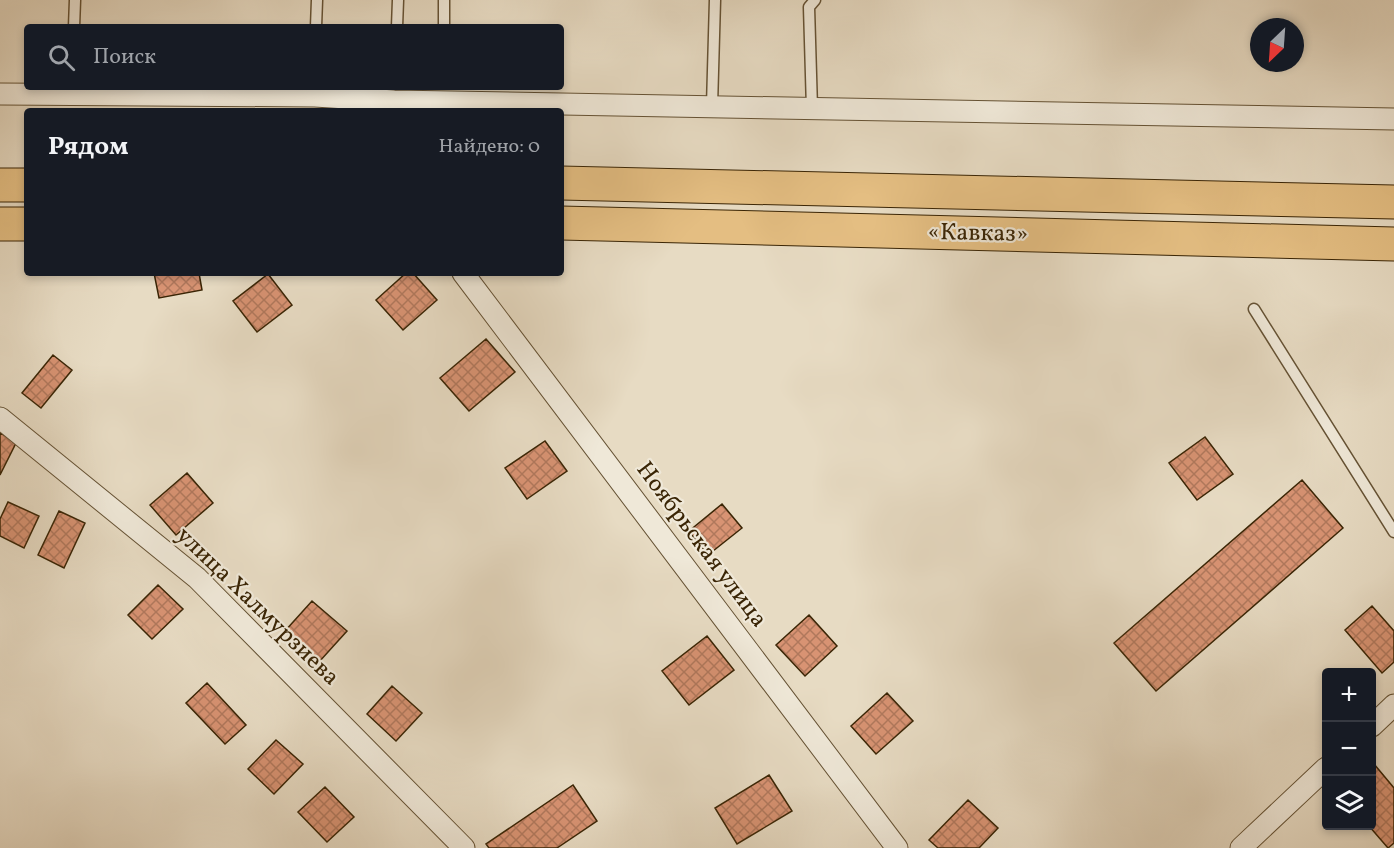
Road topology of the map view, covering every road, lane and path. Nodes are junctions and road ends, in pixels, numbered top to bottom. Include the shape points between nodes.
1 (75, 0) edge
2 (317, 0) edge
3 (398, 0) edge
4 (444, 0) edge
5 (716, 0) edge
6 (815, 0) edge
7 (74, 24) edge
8 (316, 24) edge
9 (397, 24) edge
10 (444, 24) edge
11 (72, 91) edge
12 (315, 92) edge
13 (0, 94) edge
14 (445, 94) edge
15 (395, 100) edge
16 (712, 106) junction
17 (812, 109) junction
18 (1394, 119) edge
19 (564, 183) edge
20 (24, 184) edge
21 (0, 185) edge
22 (1394, 202) edge
23 (564, 223) edge
24 (0, 224) edge
25 (24, 224) edge
26 (1394, 244) edge
27 (465, 276) edge
28 (1254, 309) dead end
29 (0, 418) edge
30 (1394, 532) edge
31 (1394, 705) edge
32 (1375, 722) edge
33 (1322, 772) edge
34 (462, 847) edge
35 (897, 848) edge
36 (1241, 848) edge

1 - 7 lane
2 - 8 lane
3 - 9 lane
4 - 10 lane
5 - 16 lane
6 - 17 lane via 809,7
11 - 12 street
11 - 13 street
12 - 15 street
14 - 15 street
14 - 16 street
16 - 17 street
17 - 18 street
19 - 22 highway, «Кавказ»
20 - 21 highway
23 - 26 highway, «Кавказ»
24 - 25 highway
27 - 35 street, Ноябрьская улица
28 - 30 lane
29 - 34 street, улица Халмурзиева via 197,578
31 - 32 street
33 - 36 street

